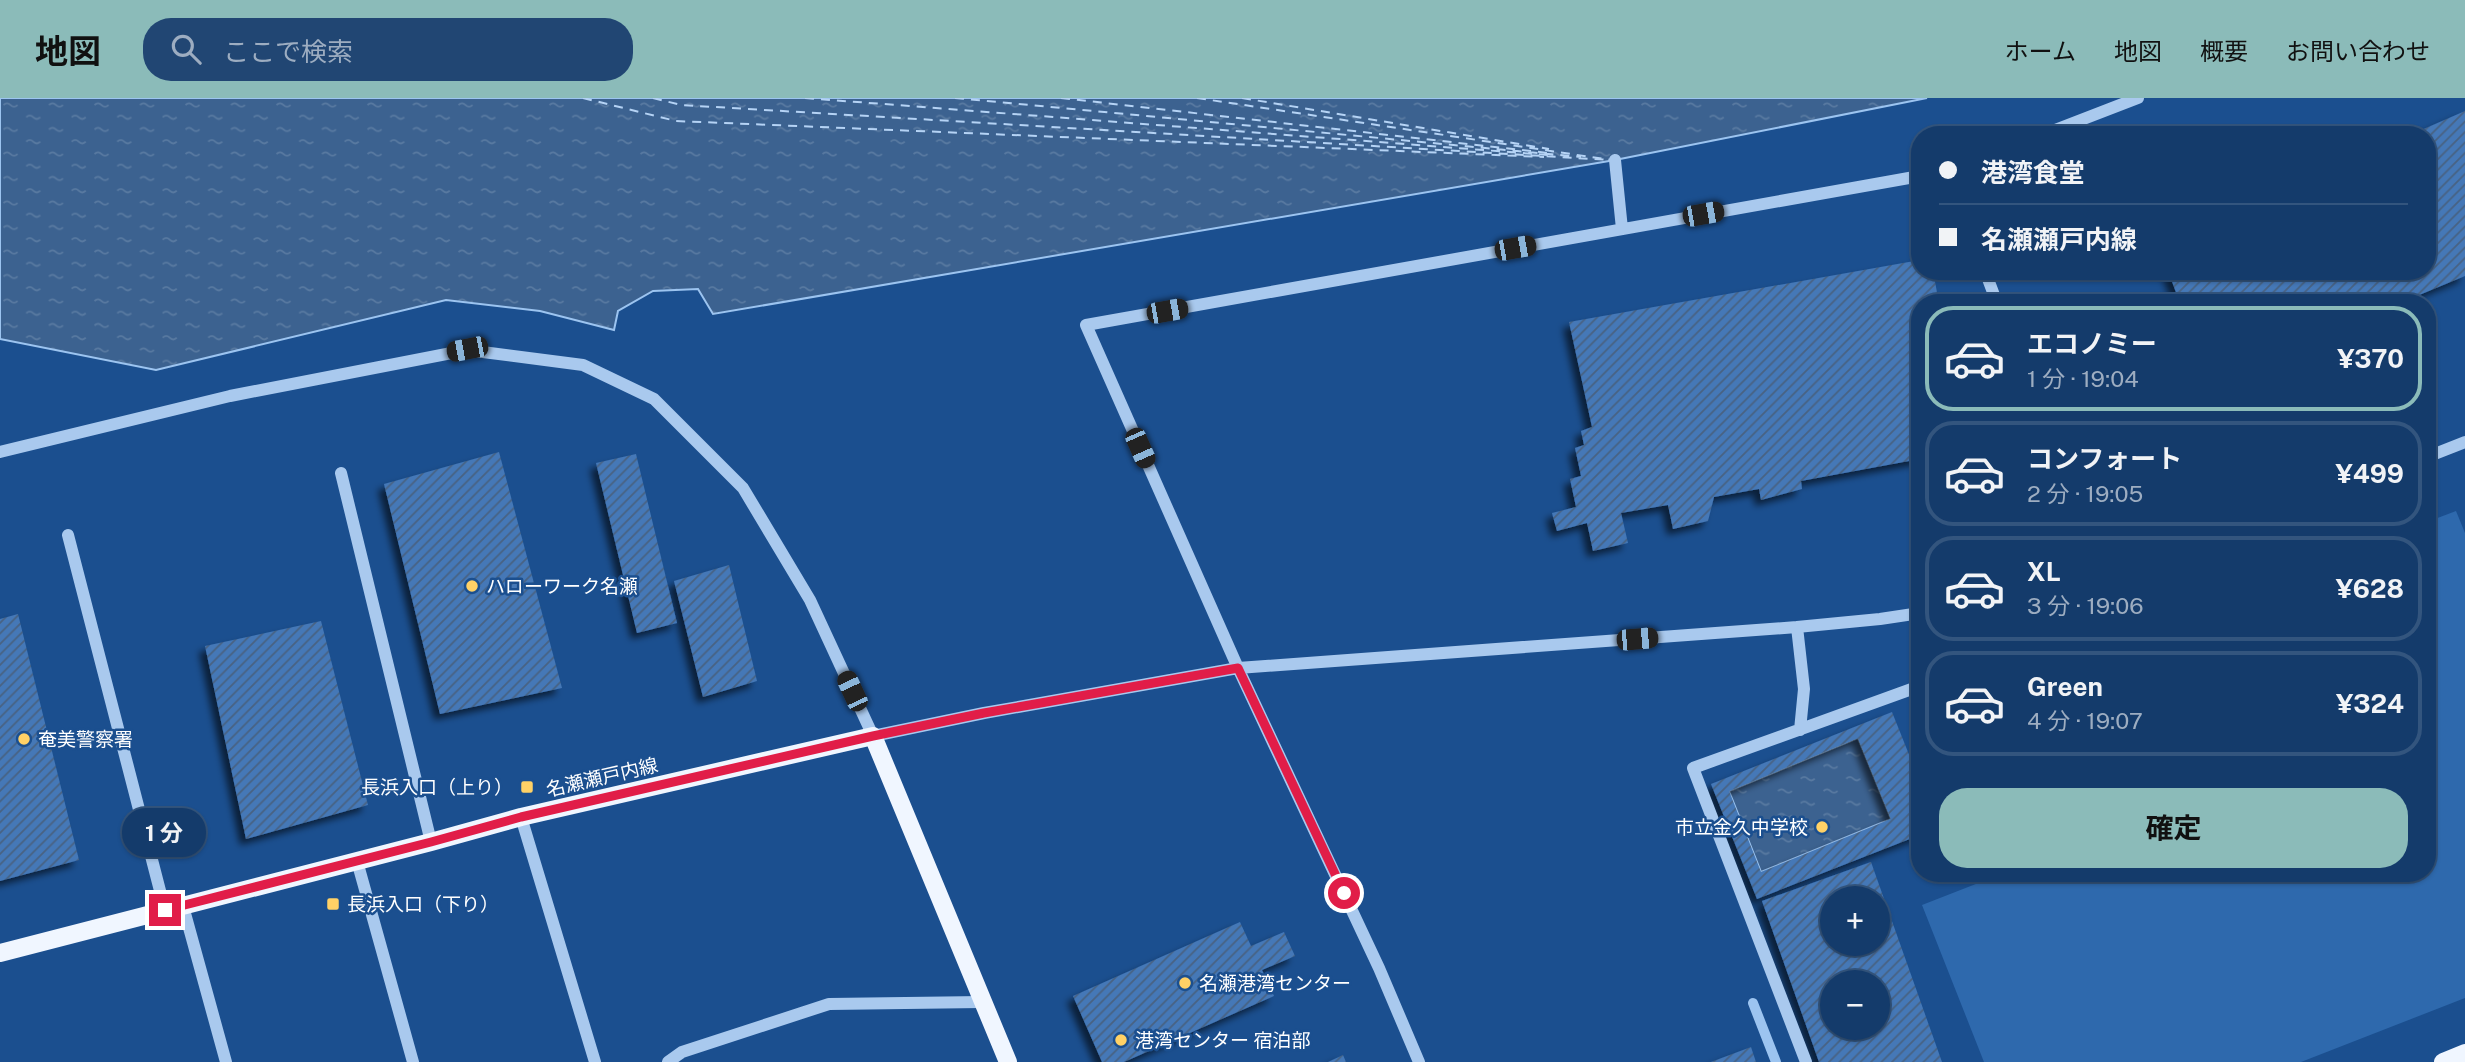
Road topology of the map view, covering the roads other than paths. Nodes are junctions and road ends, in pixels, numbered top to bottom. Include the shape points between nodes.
1 (2138, 98) edge
2 (2065, 126) edge
3 (1615, 160) dead end
4 (1911, 178) edge
5 (1622, 229) junction
6 (2465, 442) edge
7 (0, 452) edge
8 (2436, 453) edge
9 (341, 473) dead end
10 (68, 535) dead end
11 (1911, 614) edge
12 (1797, 627) junction
13 (1238, 668) junction
14 (1911, 688) edge
15 (1800, 730) junction
16 (873, 736) junction
17 (521, 817) junction
18 (431, 842) junction
19 (357, 862) junction
20 (183, 906) junction
21 (165, 910) junction
22 (0, 953) edge
23 (982, 1002) junction
24 (2465, 1054) edge
25 (226, 1062) edge
26 (413, 1062) edge
27 (594, 1062) edge
28 (668, 1062) edge
29 (1008, 1062) edge
30 (1419, 1062) edge
31 (1806, 1062) edge
32 (2443, 1062) edge

1 - 2 street
3 - 5 street
4 - 5 street
5 - 13 street via 1086,325
6 - 8 street
7 - 16 street via 230,396 467,349 583,365 654,399 743,488 810,600
9 - 18 street
10 - 21 street
11 - 12 street
12 - 13 street
12 - 15 street via 1804,690
13 - 16 street
13 - 30 street
14 - 15 street
15 - 31 street via 1693,768
16 - 17 main road, 名瀬瀬戸内線
16 - 23 main road
17 - 18 main road, 名瀬瀬戸内線
17 - 27 street
18 - 19 main road, 名瀬瀬戸内線
19 - 20 main road, 名瀬瀬戸内線
19 - 26 street
20 - 21 main road, 名瀬瀬戸内線
20 - 25 street
21 - 22 main road, 名瀬瀬戸内線
23 - 28 street via 829,1004 682,1052
23 - 29 main road
24 - 32 main road

